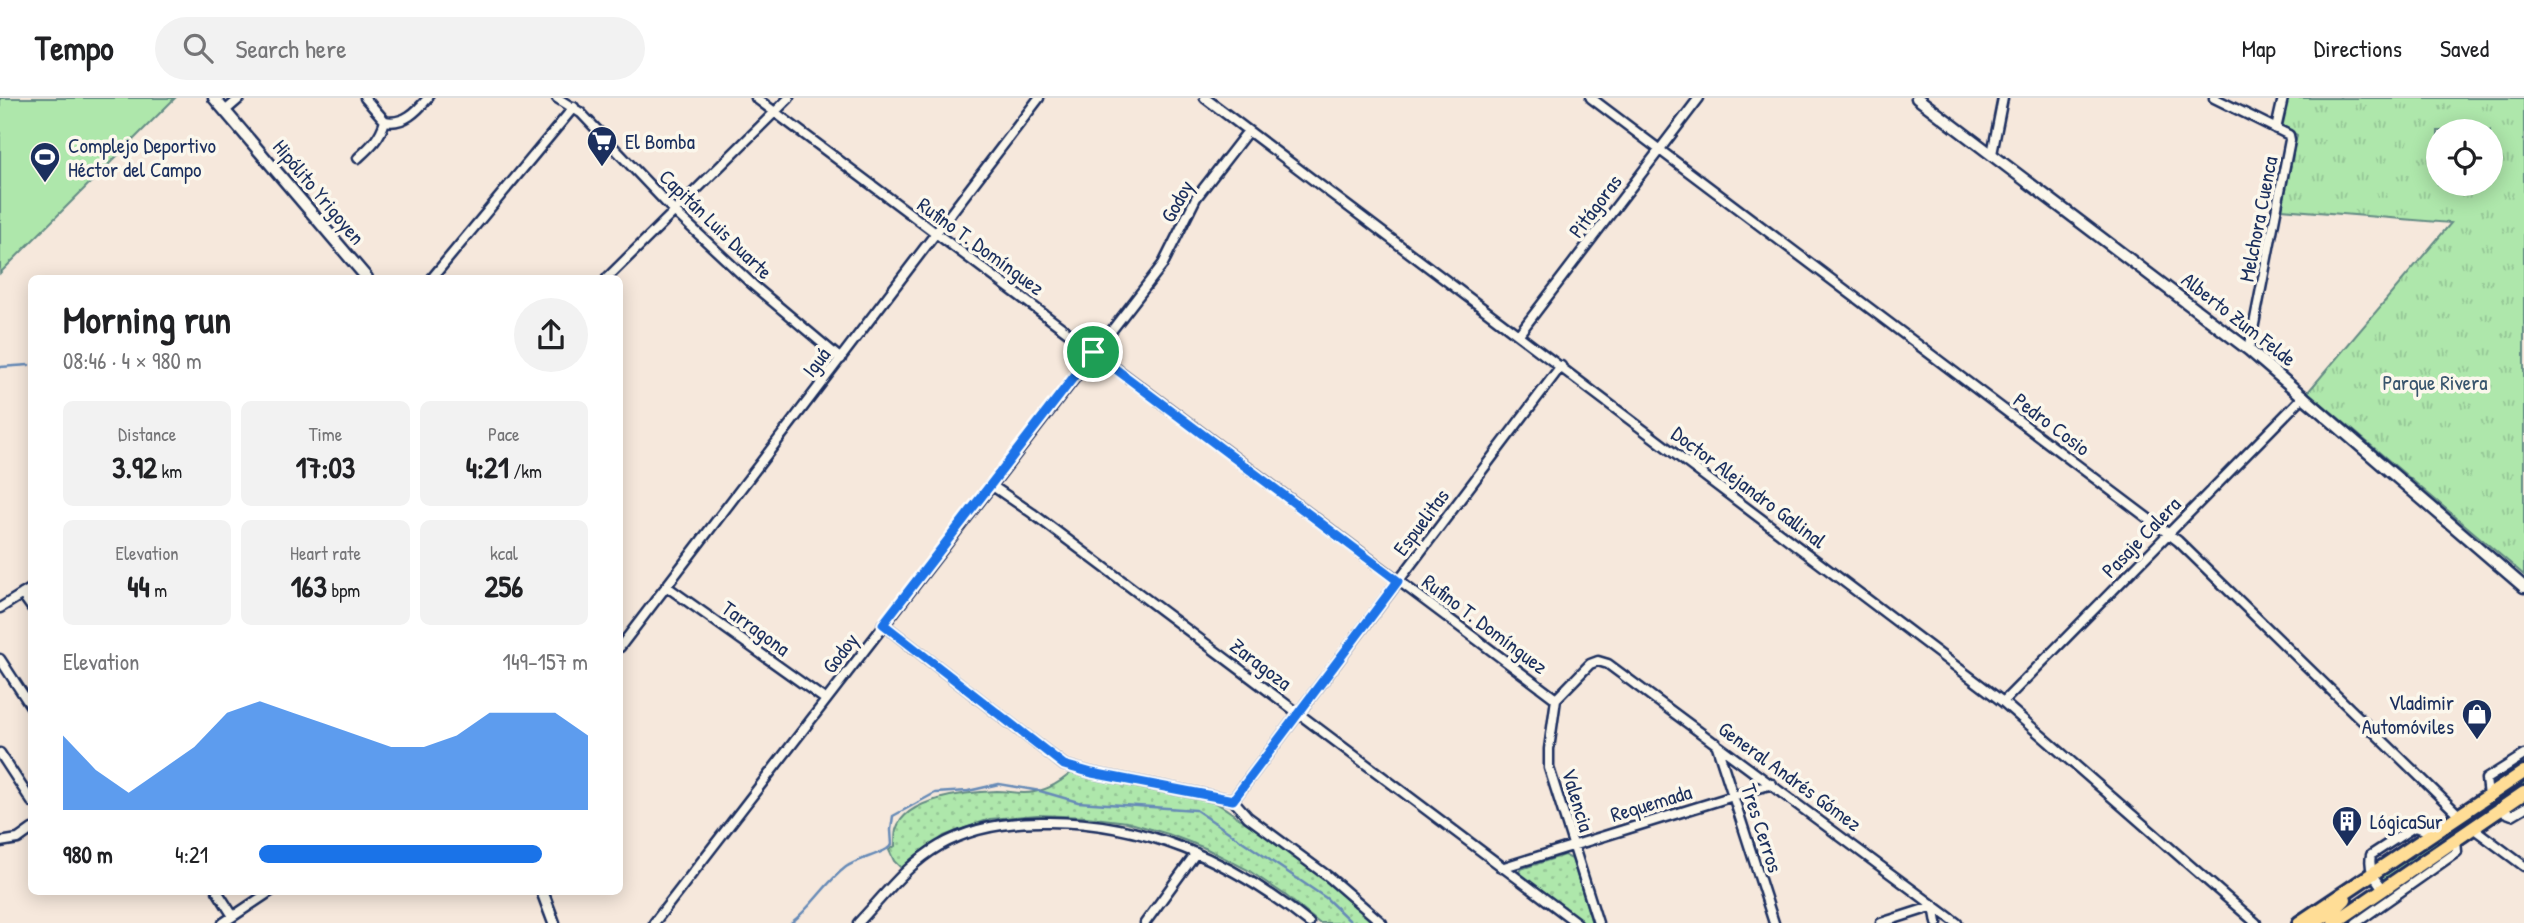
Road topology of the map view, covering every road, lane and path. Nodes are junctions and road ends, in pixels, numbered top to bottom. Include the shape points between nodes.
1 (214, 98) edge
2 (240, 98) edge
3 (365, 98) edge
4 (428, 98) edge
5 (557, 98) edge
6 (756, 98) edge
7 (789, 98) edge
8 (1039, 98) edge
9 (1205, 98) edge
10 (1591, 98) edge
11 (1699, 98) edge
12 (1917, 98) edge
13 (2003, 98) edge
14 (2214, 98) edge
15 (2283, 98) edge
16 (573, 107) junction
17 (225, 111) junction
18 (775, 113) junction
19 (386, 121) junction
20 (2276, 128) junction
21 (1248, 131) junction
22 (1660, 149) junction
23 (1992, 154) junction
24 (358, 158) dead end
25 (675, 212) junction
26 (935, 235) junction
27 (364, 275) edge
28 (434, 275) edge
29 (610, 275) edge
30 (1519, 334) junction
31 (2249, 350) junction
32 (1093, 352) junction
33 (841, 359) junction
34 (1561, 366) junction
35 (2304, 396) junction
36 (991, 485) junction
37 (2169, 534) junction
38 (1398, 581) junction
39 (666, 586) junction
40 (2524, 587) edge
41 (28, 590) edge
42 (22, 594) junction
43 (28, 602) edge
44 (0, 608) edge
45 (883, 624) junction
46 (623, 643) edge
47 (0, 659) edge
48 (1556, 699) junction
49 (826, 700) junction
50 (28, 702) edge
51 (2003, 702) junction
52 (1298, 714) junction
53 (1716, 743) junction
54 (0, 753) edge
55 (2524, 755) edge
56 (2524, 772) edge
57 (1772, 784) junction
58 (2524, 793) edge
59 (28, 796) edge
60 (2488, 796) junction
61 (1734, 797) junction
62 (1233, 800) junction
63 (2524, 808) edge
64 (2499, 810) junction
65 (2460, 816) junction
66 (2473, 828) junction
67 (28, 832) edge
68 (2456, 839) junction
69 (0, 842) edge
70 (1574, 845) junction
71 (1195, 853) junction
72 (2524, 866) edge
73 (1501, 868) junction
74 (2372, 873) junction
75 (2353, 887) junction
76 (2384, 890) junction
77 (219, 895) edge
78 (265, 895) edge
79 (544, 895) edge
80 (1934, 906) junction
81 (233, 916) junction
82 (223, 923) edge
83 (554, 923) edge
84 (654, 923) edge
85 (858, 923) edge
86 (1145, 923) edge
87 (1309, 923) edge
88 (1382, 923) edge
89 (1577, 923) edge
90 (1598, 923) edge
91 (1774, 923) edge
92 (1881, 923) edge
93 (1937, 923) edge
94 (1957, 923) edge
95 (2256, 923) edge
96 (2300, 923) edge
97 (2314, 923) edge
98 (2334, 923) edge
99 (2356, 923) edge

1 - 17 street, Hipólito Yrigoyen
2 - 17 street
3 - 19 street
4 - 19 street via 405,119
5 - 16 street, Capitán Luis Duarte
6 - 18 street, Rufino T. Domínguez
7 - 18 street
8 - 26 street, Iguá
9 - 21 street, Doctor Alejandro Gallinal
10 - 22 street, Pedro Cosio
11 - 22 street, Pitágoras
12 - 23 street, Alberto Zum Felde
13 - 23 street
14 - 20 street
15 - 20 street, Melchora Cuenca
16 - 25 street, Capitán Luis Duarte
16 - 28 street
17 - 27 street, Hipólito Yrigoyen
18 - 25 street
18 - 26 street, Rufino T. Domínguez
19 - 24 street via 381,135
20 - 31 street, Melchora Cuenca via 2288,135 2291,145
21 - 30 street, Doctor Alejandro Gallinal
21 - 32 street, Godoy via 1196,198 1163,264
22 - 30 street, Pitágoras
22 - 37 street, Pedro Cosio
23 - 31 street, Alberto Zum Felde
25 - 29 street
25 - 33 street, Capitán Luis Duarte
26 - 32 street, Rufino T. Domínguez
26 - 33 street, Iguá
30 - 34 street, Doctor Alejandro Gallinal
31 - 35 street, Alberto Zum Felde
32 - 36 street, Godoy
32 - 38 street, Rufino T. Domínguez
33 - 39 street, Iguá
34 - 38 street, Espuelitas
34 - 51 street, Doctor Alejandro Gallinal
35 - 37 street, Pasaje Calera
35 - 40 street, Alberto Zum Felde
36 - 45 street, Godoy
36 - 52 street, Zaragoza
37 - 51 street, Pasaje Calera
37 - 65 street, Pedro Cosio
38 - 48 street, Rufino T. Domínguez
38 - 52 street, Espuelitas
39 - 46 street, Iguá
39 - 49 street, Tarragona
41 - 42 street
42 - 43 street
42 - 44 street
45 - 49 street, Godoy
45 - 62 street via 1064,765
47 - 50 street
48 - 53 street, General Andrés Gómez via 1598,661
48 - 70 street, Valencia via 1549,768
49 - 84 street, Godoy
51 - 95 street, Doctor Alejandro Gallinal
52 - 62 street, Espuelitas
52 - 73 street, Zaragoza
53 - 57 street, General Andrés Gómez
53 - 61 street, Tres Cerros
54 - 59 street
55 - 60 street via 2486,779
56 - 60 main road
57 - 61 street, Requemada
57 - 80 street, General Andrés Gómez
58 - 64 main road
60 - 65 main road
61 - 70 street, Requemada
61 - 91 street, Tres Cerros
62 - 88 street via 1248,817
63 - 64 street via 2512,815
64 - 66 main road
65 - 74 main road
66 - 68 main road
66 - 72 street
67 - 69 street
68 - 76 main road
68 - 99 street via 2457,852
70 - 73 street, Requemada
70 - 90 street, Valencia
71 - 85 street via 1138,832 1097,824 990,826 963,834 917,860
71 - 86 street
71 - 87 street via 1241,875
73 - 89 street, Zaragoza
74 - 75 main road
74 - 76 street
75 - 96 main road
75 - 97 main road via 2337,907
76 - 98 main road
77 - 81 street
78 - 81 street
79 - 83 street
80 - 92 street
80 - 93 street
80 - 94 street, General Andrés Gómez
81 - 82 street

